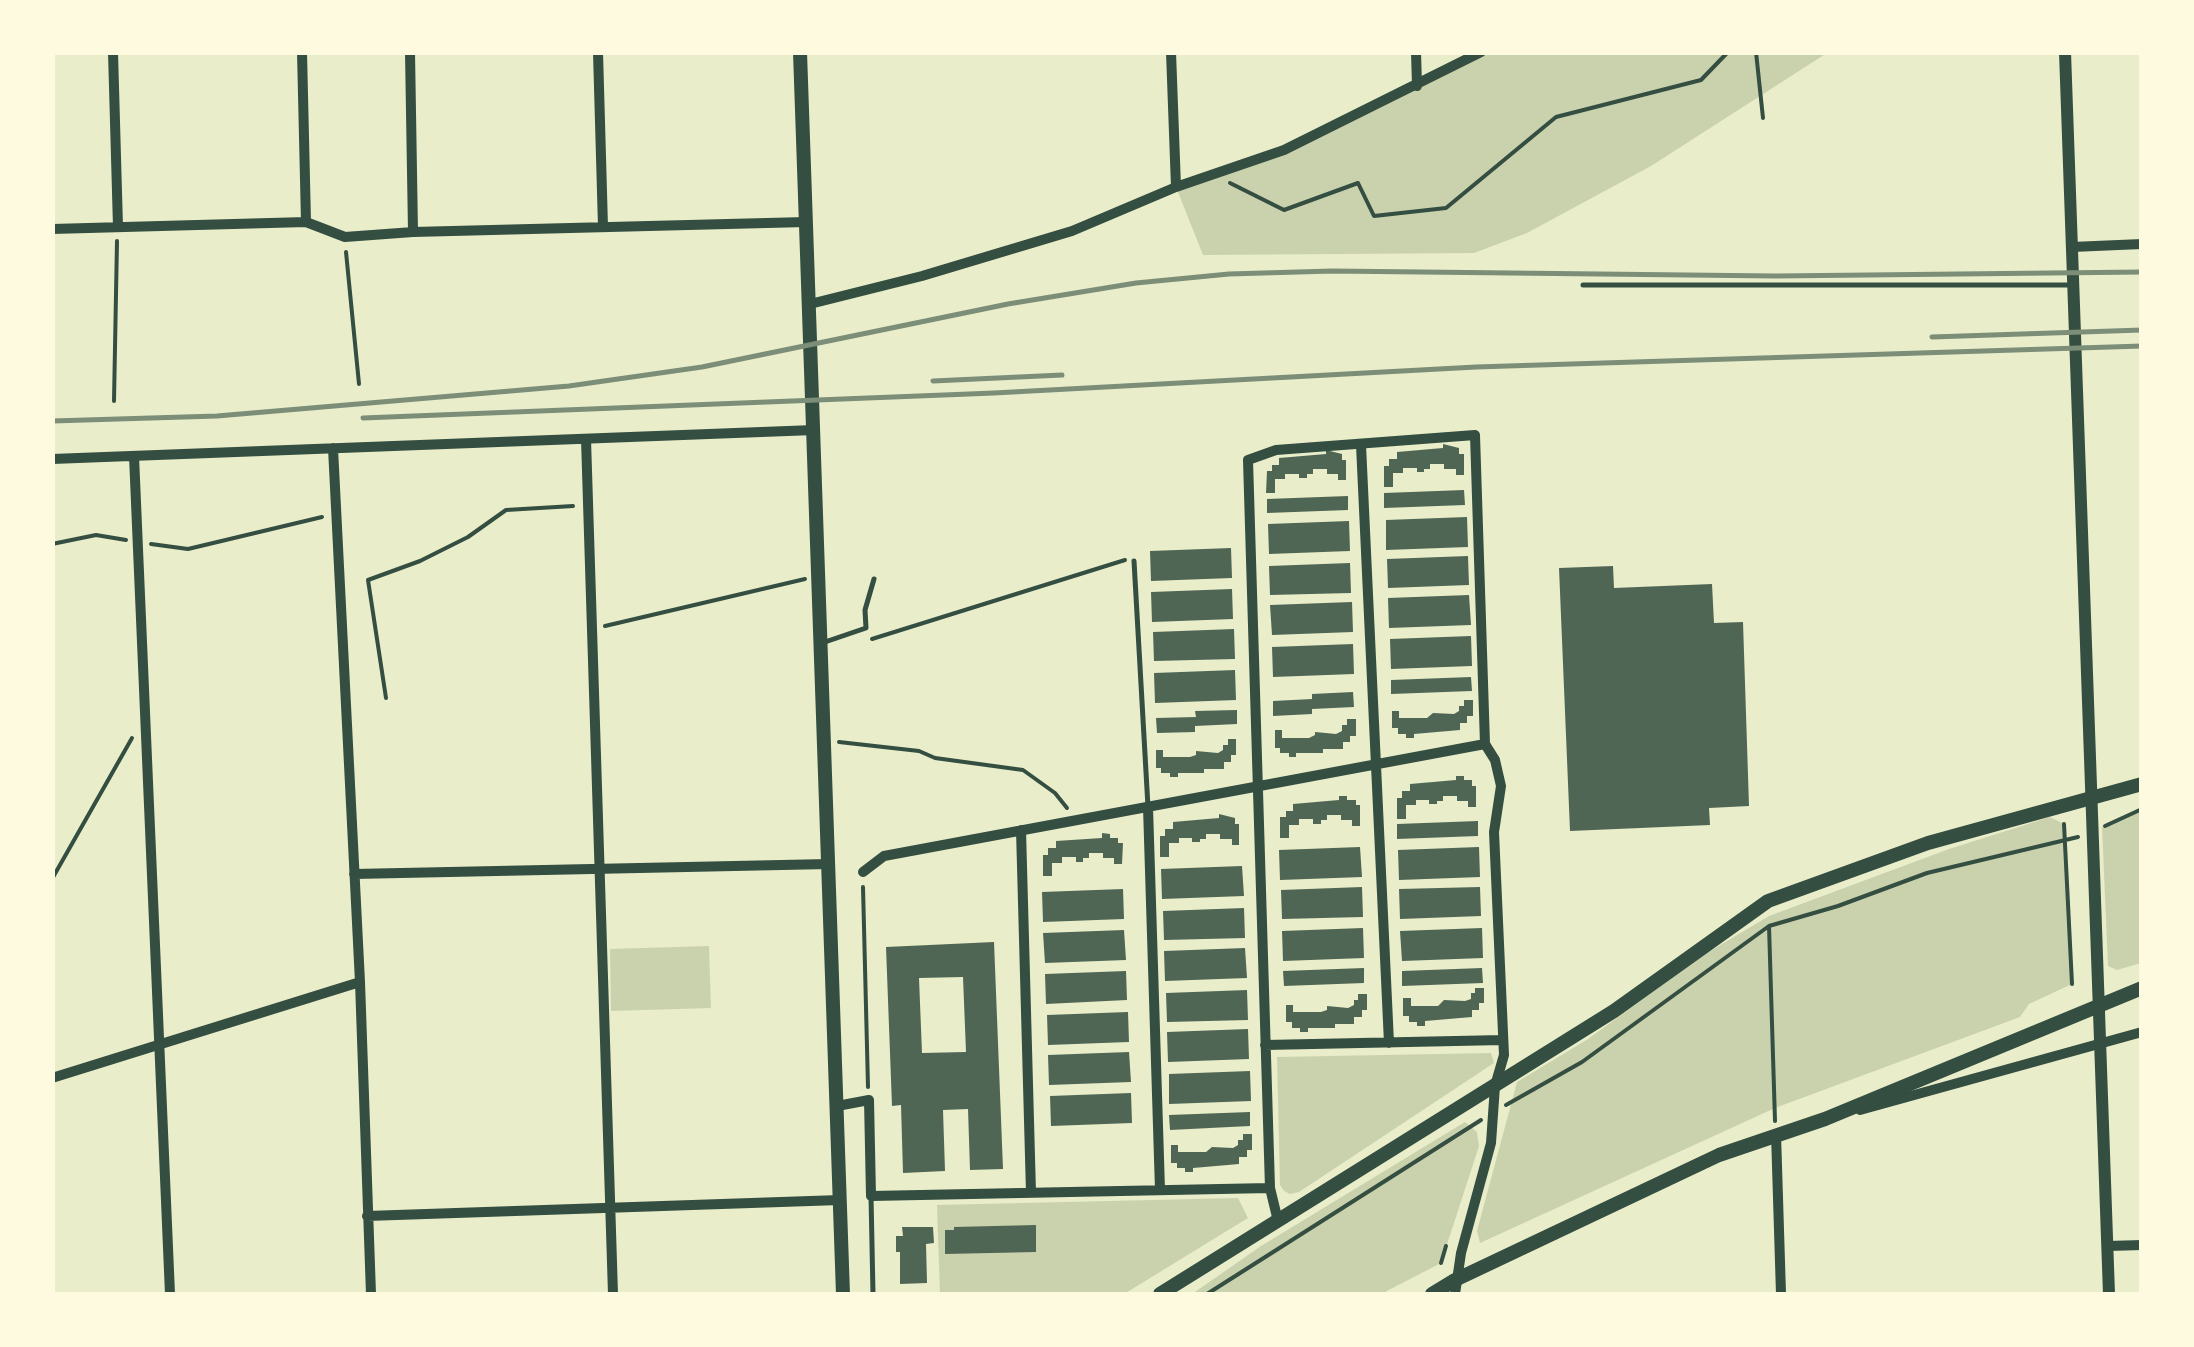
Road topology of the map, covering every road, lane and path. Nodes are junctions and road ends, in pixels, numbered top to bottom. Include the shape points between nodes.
1 (113, 52) edge
2 (302, 52) edge
3 (410, 52) edge
4 (598, 52) edge
5 (800, 52) edge
6 (1171, 52) edge
7 (1416, 52) edge
8 (1481, 52) edge
9 (1728, 52) edge
10 (1756, 52) edge
11 (2065, 52) edge
12 (1417, 86) junction
13 (1763, 118) dead end
14 (1212, 175) junction
15 (1176, 187) junction
16 (306, 222) junction
17 (806, 222) junction
18 (118, 227) junction
19 (603, 227) junction
20 (52, 229) edge
21 (413, 232) junction
22 (345, 238) junction
23 (2142, 244) edge
24 (2072, 246) junction
25 (1583, 285) dead end
26 (2074, 285) junction
27 (810, 304) junction
28 (359, 384) dead end
29 (114, 401) dead end
30 (814, 430) junction
31 (586, 439) junction
32 (1361, 445) junction
33 (333, 448) junction
34 (134, 456) junction
35 (52, 460) edge
36 (588, 504) junction
37 (336, 513) junction
38 (138, 542) junction
39 (52, 544) edge
40 (1134, 562) joint
41 (819, 575) junction
42 (874, 579) dead end
43 (866, 628) junction
44 (592, 629) junction
45 (822, 642) junction
46 (386, 698) dead end
47 (146, 735) junction
48 (824, 740) junction
49 (1485, 744) junction
50 (1376, 763) junction
51 (2142, 784) edge
52 (1258, 786) junction
53 (2091, 798) junction
54 (1148, 807) junction
55 (2142, 809) edge
56 (1076, 820) junction
57 (2064, 824) dead end
58 (1021, 830) junction
59 (2092, 834) junction
60 (2065, 840) junction
61 (829, 864) junction
62 (600, 870) junction
63 (863, 872) joint
64 (354, 874) junction
65 (52, 880) edge
66 (1768, 901) junction
67 (1769, 926) junction
68 (360, 982) junction
69 (2072, 984) dead end
70 (2142, 988) edge
71 (2099, 1004) junction
72 (2142, 1032) edge
73 (1503, 1040) junction
74 (1389, 1042) junction
75 (159, 1044) junction
76 (1265, 1045) junction
77 (2100, 1045) junction
78 (52, 1078) edge
79 (1495, 1086) junction
80 (869, 1100) junction
81 (1511, 1102) dead end
82 (837, 1106) junction
83 (1825, 1120) junction
84 (1470, 1126) dead end
85 (1776, 1134) junction
86 (1270, 1188) junction
87 (1160, 1190) junction
88 (1031, 1193) junction
89 (871, 1196) junction
90 (840, 1200) junction
91 (611, 1207) junction
92 (367, 1216) junction
93 (1278, 1221) junction
94 (2142, 1244) edge
95 (2108, 1246) junction
96 (1455, 1287) edge
97 (170, 1294) edge
98 (371, 1294) edge
99 (614, 1294) edge
100 (843, 1294) edge
101 (873, 1294) edge
102 (1160, 1294) edge
103 (1206, 1294) edge
104 (1432, 1294) edge
105 (1781, 1294) edge
106 (2109, 1294) edge

1 - 18 street
2 - 16 street
3 - 21 street
4 - 19 street
5 - 17 main road
6 - 15 street
7 - 12 street
8 - 12 street
9 - 14 path via 1701,80 1556,117 1446,208 1374,216 1358,183 1284,210
10 - 13 path
11 - 24 street
12 - 14 street via 1284,150
14 - 15 street
15 - 27 street via 1072,231
16 - 18 street
16 - 22 street
17 - 19 street
17 - 27 main road
18 - 20 street
18 - 29 path
19 - 21 street
21 - 22 street
22 - 28 path
23 - 24 street
24 - 26 street
25 - 26 lane
26 - 53 street
27 - 30 main road
30 - 31 street
30 - 41 main road
31 - 33 street
31 - 36 street
32 - 49 street via 1474,435
32 - 50 street
32 - 52 street via 1276,450 1248,460
33 - 34 street
33 - 37 street
34 - 35 street
34 - 38 street
36 - 44 street
36 - 46 path via 506,510 468,537 368,580
37 - 38 path via 188,548
37 - 64 street
38 - 39 path via 96,535
38 - 47 street
40 - 43 path via 1123,560 870,640
40 - 54 lane
41 - 44 path
41 - 45 main road
42 - 43 lane
43 - 45 lane
44 - 62 street
45 - 48 main road
47 - 65 path via 132,737
47 - 75 street
48 - 56 path via 1023,770 1055,792
48 - 61 main road
49 - 50 street
49 - 73 street via 1500,786 1494,832
50 - 52 street
50 - 74 street
51 - 53 main road
52 - 54 street
52 - 76 street
53 - 59 street
53 - 66 main road via 1928,844
54 - 56 street
54 - 87 street
55 - 59 path
56 - 58 street
57 - 60 path
58 - 63 street via 884,856
58 - 88 street
59 - 60 path
59 - 71 street
60 - 67 path via 1927,873
60 - 69 path
61 - 62 street
61 - 82 main road
62 - 64 street
62 - 91 street
63 - 80 path
64 - 68 street
66 - 67 path
66 - 79 main road
67 - 81 path via 1582,1062
67 - 85 path
68 - 75 street
68 - 92 street
70 - 71 main road
71 - 77 street
71 - 83 main road
72 - 77 street
73 - 74 street
73 - 79 street
74 - 76 street
75 - 78 street
75 - 97 street
76 - 86 street
77 - 83 street
77 - 95 street
79 - 93 main road
79 - 96 street via 1491,1143
80 - 82 street
80 - 89 street
82 - 90 main road
83 - 85 main road
84 - 103 path
85 - 96 main road via 1702,1162
85 - 105 street
86 - 87 street
86 - 93 street
87 - 88 street
88 - 89 street
89 - 101 lane
90 - 91 street
90 - 100 main road
91 - 92 street
91 - 99 street
92 - 98 street
93 - 102 main road
94 - 95 street
95 - 106 street
96 - 104 main road

